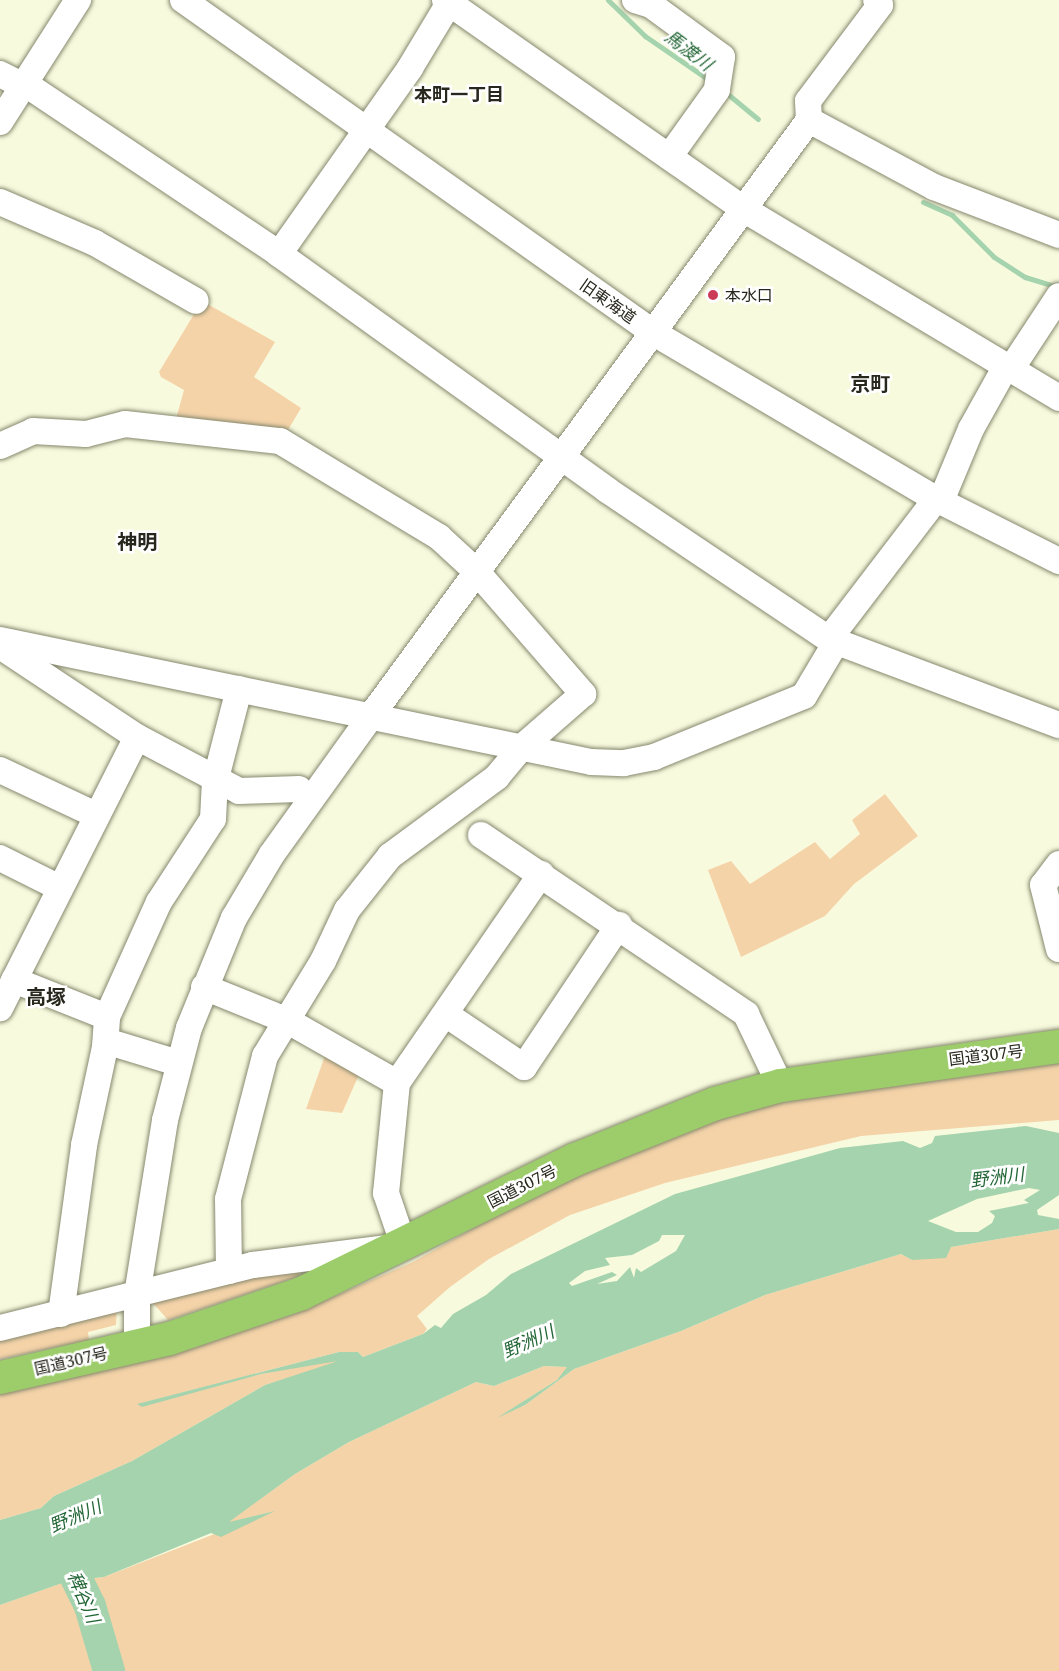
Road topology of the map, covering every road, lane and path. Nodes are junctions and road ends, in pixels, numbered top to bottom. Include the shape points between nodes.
1 (78, 0) edge
2 (183, 0) edge
3 (615, 0) edge
4 (623, 0) edge
5 (635, 0) edge
6 (876, 0) edge
7 (447, 1) edge
8 (15, 81) edge
9 (809, 120) junction
10 (0, 122) edge
11 (365, 132) junction
12 (669, 157) junction
13 (0, 202) edge
14 (745, 210) junction
15 (1059, 235) edge
16 (279, 254) junction
17 (1059, 296) edge
18 (196, 301) dead end
19 (654, 333) junction
20 (1008, 368) junction
21 (1059, 398) edge
22 (0, 446) edge
23 (563, 458) junction
24 (939, 500) junction
25 (1059, 561) edge
26 (477, 572) junction
27 (0, 640) edge
28 (833, 641) junction
29 (0, 646) edge
30 (240, 689) junction
31 (370, 716) junction
32 (1059, 725) edge
33 (137, 737) junction
34 (521, 748) junction
35 (0, 770) edge
36 (215, 782) junction
37 (299, 789) dead end
38 (96, 814) junction
39 (481, 835) dead end
40 (0, 858) edge
41 (1059, 864) edge
42 (541, 874) junction
43 (60, 888) junction
44 (619, 925) junction
45 (1059, 949) edge
46 (15, 980) junction
47 (204, 987) junction
48 (0, 1008) edge
49 (447, 1015) junction
50 (288, 1021) junction
51 (106, 1029) junction
52 (1059, 1046) edge
53 (178, 1063) junction
54 (397, 1083) junction
55 (780, 1085) junction
56 (404, 1246) junction
57 (229, 1271) junction
58 (137, 1295) junction
59 (61, 1314) junction
60 (0, 1328) edge
61 (137, 1345) junction
62 (0, 1377) edge

1 - 8 street
2 - 11 street, 旧東海道
3 - 4 street
5 - 12 street via 651,5 720,76
6 - 9 street via 880,5 808,101
7 - 11 street
7 - 12 street
8 - 10 street
8 - 16 street
9 - 14 street
9 - 15 street via 933,187
11 - 16 street
11 - 19 street, 旧東海道
12 - 14 street
13 - 18 street via 95,243
14 - 19 street
14 - 20 street
16 - 23 street
17 - 20 street
19 - 23 street
19 - 24 street, 旧東海道
20 - 21 street
20 - 24 street via 971,429
22 - 26 street via 33,431 86,434 125,424 280,441 428,528
23 - 26 street
23 - 28 street
24 - 25 street, 旧東海道
24 - 28 street
26 - 31 street
26 - 34 street via 583,694
27 - 30 street
28 - 32 street
28 - 34 street via 804,696 654,757 591,762
29 - 33 street
30 - 31 street
30 - 36 street
31 - 34 street
31 - 47 street via 272,854 234,918
33 - 36 street
33 - 38 street
34 - 50 street via 497,777 390,856 347,910
35 - 38 street
36 - 37 street via 239,791
36 - 51 street via 213,819 159,902
38 - 43 street
39 - 42 street
40 - 43 street
41 - 45 street via 1043,885
42 - 44 street
42 - 49 street
43 - 46 street
44 - 49 street via 524,1067
44 - 55 street via 747,1014
46 - 48 street
46 - 51 street
47 - 50 street
47 - 53 street
49 - 54 street
50 - 54 street
50 - 57 street via 265,1056 236,1164 228,1198
51 - 53 street
51 - 59 street via 88,1122
52 - 55 highway, 国道307号
53 - 58 street
54 - 56 street via 386,1193
55 - 56 highway, 国道307号 via 715,1103 575,1159
56 - 57 street
56 - 61 highway, 国道307号 via 301,1293
57 - 58 street
58 - 59 street
58 - 61 street
59 - 60 street
61 - 62 highway, 国道307号

